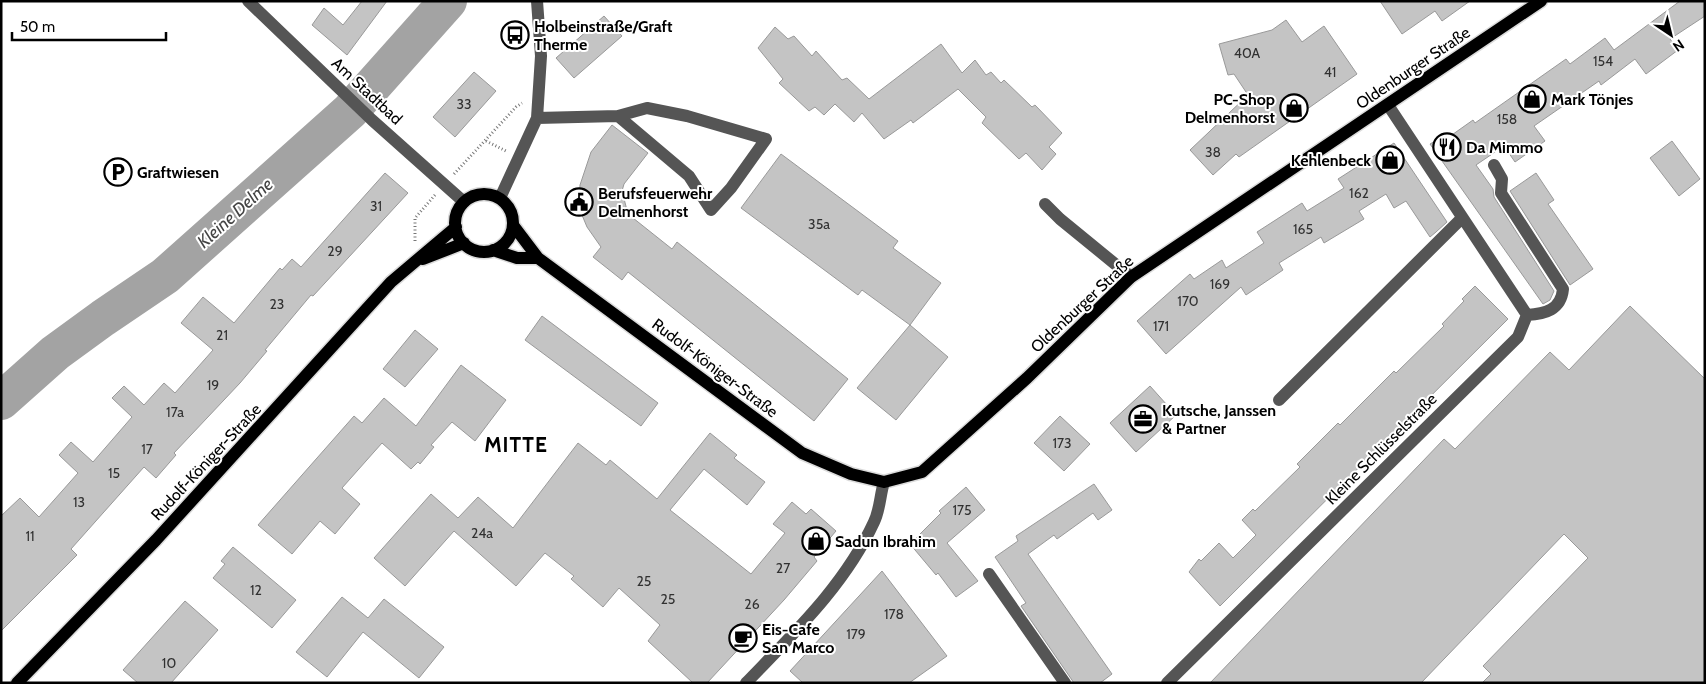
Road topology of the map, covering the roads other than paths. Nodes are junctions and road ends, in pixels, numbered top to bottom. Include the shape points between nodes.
1 (248, 1) edge
2 (537, 1) edge
3 (1541, 1) edge
4 (1388, 105) junction
5 (618, 116) junction
6 (537, 118) junction
7 (1494, 165) dead end
8 (500, 198) junction
9 (464, 202) junction
10 (1045, 204) dead end
11 (1462, 218) junction
12 (513, 225) junction
13 (456, 227) junction
14 (464, 243) junction
15 (492, 250) junction
16 (538, 258) junction
17 (416, 262) junction
18 (1131, 277) junction
19 (1527, 315) junction
20 (1279, 400) dead end
21 (884, 482) junction
22 (989, 574) dead end
23 (17, 683) edge
24 (746, 683) edge
25 (1065, 683) edge
26 (1167, 683) edge

1 - 9 street, Am Stadtbad via 372,120
2 - 6 street via 541,56
3 - 4 main road, Oldenburger Straße
4 - 11 street
4 - 18 main road, Oldenburger Straße
5 - 5 street via 689,176 711,210 766,139 647,108
5 - 6 street
6 - 8 street
7 - 19 street via 1502,179 1501,193 1563,289 1557,304 1543,314
8 - 9 main road via 480,194
8 - 12 main road, Rudolf-Königer-Straße via 512,213
9 - 13 main road via 458,210
10 - 18 street
11 - 19 street
11 - 20 street
12 - 15 main road via 509,238
12 - 16 main road, Rudolf-Königer-Straße
13 - 14 main road
13 - 17 main road, Rudolf-Königer-Straße
14 - 15 main road via 475,250
14 - 17 main road, Rudolf-Königer-Straße
15 - 16 main road via 517,258
16 - 21 main road, Rudolf-Königer-Straße via 802,453 851,474
17 - 23 main road, Rudolf-Königer-Straße via 356,318 196,497
18 - 21 main road, Oldenburger Straße via 1027,378 922,472
19 - 26 street, Kleine Schlüsselstraße via 1518,337
21 - 24 street via 875,520 847,569 801,625
22 - 25 street

